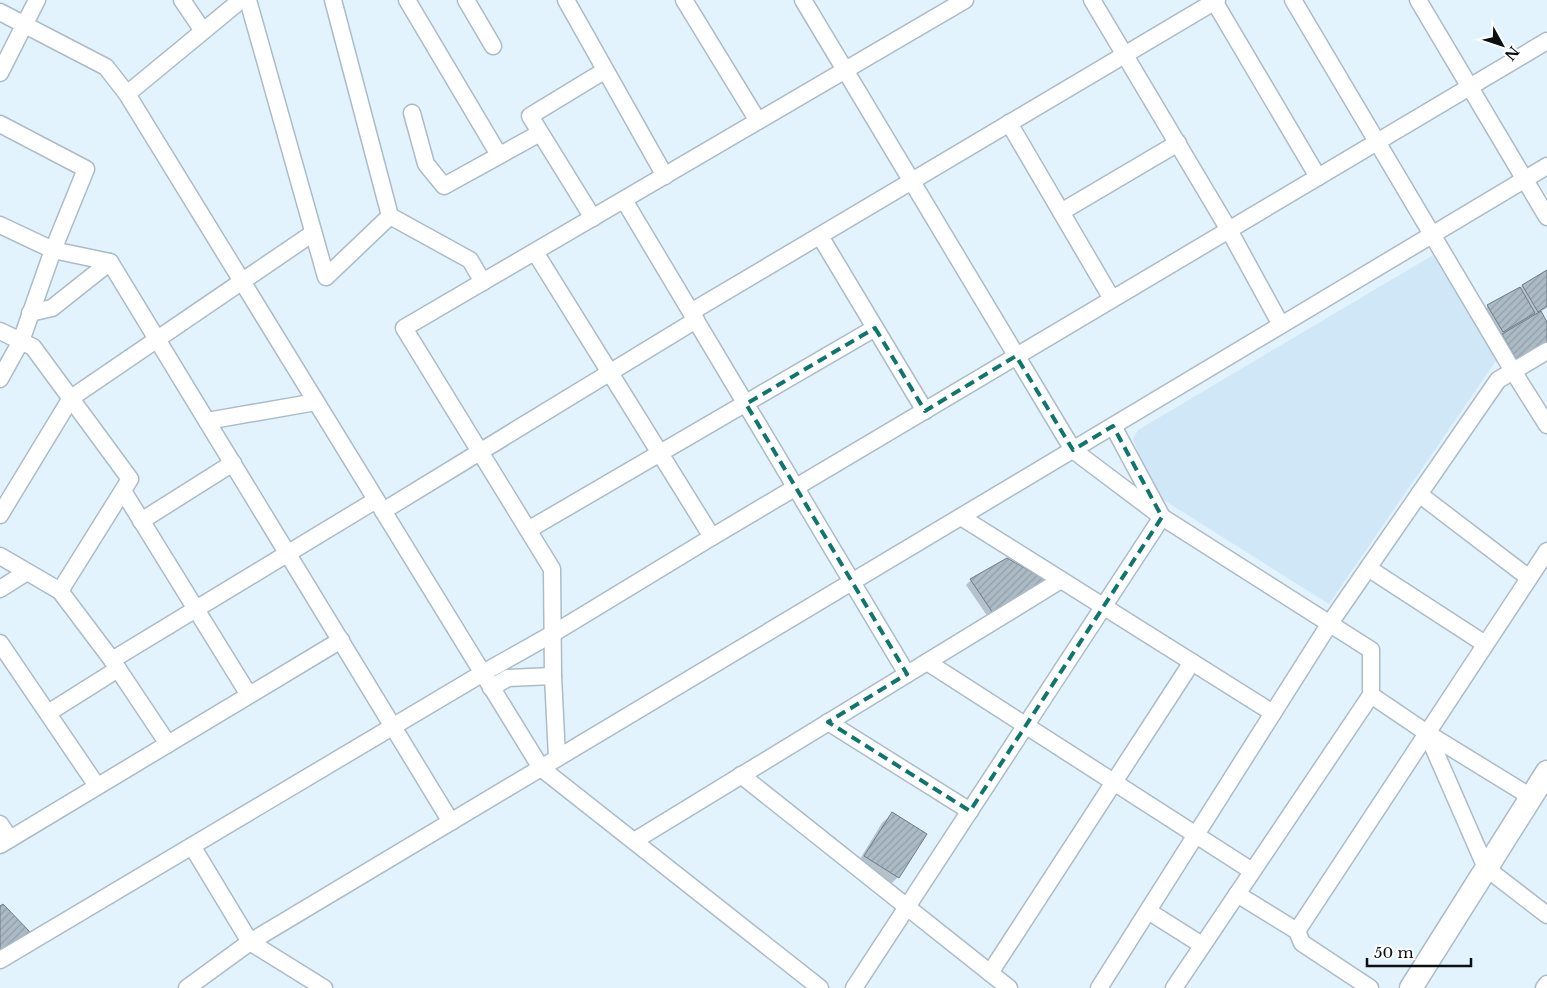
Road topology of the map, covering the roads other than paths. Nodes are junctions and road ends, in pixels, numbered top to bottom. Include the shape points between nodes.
1 (37, 0) edge
2 (182, 0) edge
3 (241, 0) edge
4 (248, 0) edge
5 (333, 0) edge
6 (407, 0) edge
7 (466, 0) edge
8 (566, 0) edge
9 (684, 0) edge
10 (803, 0) edge
11 (965, 0) edge
12 (1092, 0) edge
13 (1293, 0) edge
14 (1418, 0) edge
15 (1215, 1) edge
16 (0, 12) edge
17 (24, 24) junction
18 (203, 31) junction
19 (1547, 41) edge
20 (493, 46) dead end
21 (1125, 54) junction
22 (845, 70) junction
23 (604, 71) junction
24 (0, 73) edge
25 (1470, 87) junction
26 (127, 94) junction
27 (412, 113) dead end
28 (758, 121) junction
29 (1009, 123) junction
30 (0, 124) edge
31 (540, 133) junction
32 (1377, 142) junction
33 (1178, 143) junction
34 (499, 155) junction
35 (1547, 166) edge
36 (664, 176) junction
37 (1318, 177) junction
38 (1525, 179) junction
39 (912, 181) junction
40 (624, 200) junction
41 (1061, 212) junction
42 (390, 216) junction
43 (1547, 217) edge
44 (593, 218) junction
45 (0, 225) edge
46 (1229, 230) junction
47 (313, 233) junction
48 (1432, 235) junction
49 (820, 236) junction
50 (53, 250) junction
51 (535, 252) junction
52 (110, 262) junction
53 (242, 282) junction
54 (483, 282) junction
55 (1112, 299) junction
56 (30, 314) junction
57 (693, 316) junction
58 (1281, 325) junction
59 (875, 328) junction
60 (0, 331) edge
61 (158, 339) junction
62 (21, 341) junction
63 (1547, 351) edge
64 (1016, 356) junction
65 (1513, 371) junction
66 (610, 373) junction
67 (0, 379) edge
68 (71, 398) junction
69 (316, 402) junction
70 (746, 404) junction
71 (925, 411) junction
72 (207, 421) junction
73 (1547, 425) edge
74 (1113, 426) junction
75 (1073, 450) junction
76 (480, 452) junction
77 (660, 454) junction
78 (233, 463) junction
79 (796, 488) junction
80 (123, 491) junction
81 (1419, 494) junction
82 (380, 505) junction
83 (0, 515) edge
84 (961, 517) junction
85 (1162, 517) junction
86 (141, 520) junction
87 (528, 530) junction
88 (712, 537) junction
89 (1547, 551) edge
90 (288, 554) junction
91 (0, 556) edge
92 (1368, 568) junction
93 (27, 572) junction
94 (1529, 578) junction
95 (1061, 580) junction
96 (852, 582) junction
97 (0, 589) edge
98 (60, 591) junction
99 (1104, 607) junction
100 (196, 609) junction
101 (1330, 623) junction
102 (554, 633) junction
103 (340, 640) junction
104 (0, 642) edge
105 (1485, 644) junction
106 (927, 662) junction
107 (1192, 662) junction
108 (115, 664) junction
109 (482, 673) junction
110 (907, 674) junction
111 (553, 676) junction
112 (491, 688) junction
113 (249, 695) junction
114 (1371, 695) junction
115 (48, 713) junction
116 (1273, 713) junction
117 (828, 722) junction
118 (393, 726) junction
119 (1026, 726) junction
120 (1427, 733) junction
121 (168, 744) junction
122 (557, 758) junction
123 (541, 768) junction
124 (1547, 772) edge
125 (741, 775) junction
126 (1114, 782) junction
127 (97, 786) junction
128 (1531, 797) junction
129 (970, 811) junction
130 (451, 822) junction
131 (0, 824) edge
132 (1196, 835) junction
133 (634, 841) junction
134 (5, 842) edge
135 (192, 846) junction
136 (1486, 868) junction
137 (1252, 871) junction
138 (1237, 894) junction
139 (907, 907) junction
140 (1148, 911) junction
141 (1547, 914) edge
142 (1297, 931) junction
143 (250, 942) junction
144 (1202, 945) junction
145 (0, 960) edge
146 (990, 973) junction
147 (803, 983) edge
148 (1547, 984) edge
149 (187, 988) edge
150 (324, 988) edge
151 (820, 988) edge
152 (854, 988) edge
153 (1009, 988) edge
154 (1100, 988) edge
155 (1174, 988) edge
156 (1370, 988) edge
157 (1411, 988) edge
158 (1544, 988) edge

1 - 17 street
2 - 18 street
3 - 18 street
4 - 47 street
5 - 42 street
6 - 34 street
7 - 20 street
8 - 23 street
9 - 28 street
10 - 22 street
11 - 22 street
12 - 21 street
13 - 32 street
14 - 25 street
15 - 21 street
15 - 37 street
16 - 17 street
17 - 24 street
17 - 26 street via 106,68
18 - 26 street
19 - 25 street
21 - 29 street
21 - 33 street
22 - 28 street
22 - 39 street
23 - 31 street via 530,116
23 - 36 street
25 - 32 street
25 - 38 street
26 - 53 street
27 - 34 street via 426,164 444,186
28 - 36 street
29 - 39 street
29 - 41 street
30 - 50 street via 86,169
31 - 34 street
31 - 44 street
32 - 37 street
32 - 48 street
33 - 41 street
33 - 46 street
35 - 38 street
36 - 40 street
37 - 46 street
38 - 43 street
38 - 48 street
39 - 49 street
39 - 64 street
40 - 44 street
40 - 57 street
41 - 55 street
42 - 47 street via 326,277
42 - 54 street via 470,260
44 - 51 street
45 - 50 street
46 - 55 street
46 - 58 street
47 - 53 street
48 - 58 street
48 - 65 street
49 - 57 street
49 - 59 street
50 - 52 street
50 - 56 street
51 - 54 street
51 - 66 street
52 - 56 street via 52,308
52 - 61 street
53 - 61 street
53 - 69 street
54 - 76 street via 404,328
55 - 64 street
56 - 62 street
57 - 66 street
57 - 70 street
58 - 74 street
59 - 70 street
59 - 71 street
60 - 62 street
61 - 68 street
61 - 72 street
62 - 67 street
62 - 68 street via 33,346
63 - 65 street
64 - 71 street
64 - 75 street
65 - 73 street
65 - 81 street via 1498,380
66 - 76 street
66 - 77 street
68 - 80 street via 130,479
68 - 83 street
69 - 72 street
69 - 82 street
70 - 77 street
70 - 79 street
71 - 79 street
72 - 78 street
74 - 75 street
74 - 85 street
75 - 84 street
75 - 85 street
76 - 82 street
76 - 87 street
77 - 87 street
77 - 88 street
78 - 86 street
78 - 90 street
79 - 88 street
79 - 96 street
80 - 86 street
80 - 98 street
81 - 92 street
81 - 94 street
82 - 90 street
82 - 109 street
84 - 95 street
84 - 96 street
85 - 99 street
85 - 101 street
86 - 100 street
87 - 102 street via 552,569
88 - 102 street
89 - 94 street
90 - 100 street
90 - 103 street
91 - 93 street
92 - 101 street
92 - 105 street
93 - 97 street
93 - 98 street
94 - 105 street
95 - 99 street
95 - 106 street
96 - 110 street
96 - 122 street
98 - 108 street
99 - 107 street
99 - 119 street
100 - 108 street
100 - 113 street
101 - 114 street via 1371,650
101 - 116 street
102 - 109 street
102 - 111 street
103 - 113 street
103 - 118 street
104 - 115 street
105 - 120 street
106 - 110 street
106 - 119 street
107 - 116 street
107 - 126 street
108 - 115 street
108 - 121 street
109 - 112 street
109 - 118 street
110 - 117 street
111 - 112 street via 508,678
111 - 122 street
112 - 123 street
113 - 121 street
114 - 120 street
114 - 137 street
115 - 127 street
116 - 132 street
117 - 125 street
117 - 129 street
118 - 130 street
118 - 135 street
119 - 126 street
119 - 129 street
120 - 128 street
120 - 136 street
120 - 142 street
121 - 127 street
122 - 123 street
123 - 130 street
123 - 133 street
124 - 128 street
125 - 133 street
125 - 139 street
126 - 132 street
126 - 146 street
127 - 134 street
128 - 136 street
129 - 139 street
130 - 143 street
131 - 134 street
132 - 137 street
132 - 140 street
133 - 147 street
135 - 143 street
135 - 145 street
136 - 141 street
136 - 157 street
137 - 138 street
138 - 142 street
138 - 144 street
139 - 146 street
139 - 152 street
140 - 144 street
140 - 154 street
142 - 156 street via 1302,943
143 - 149 street
143 - 150 street
144 - 155 street
146 - 153 street
147 - 151 street
148 - 158 street

